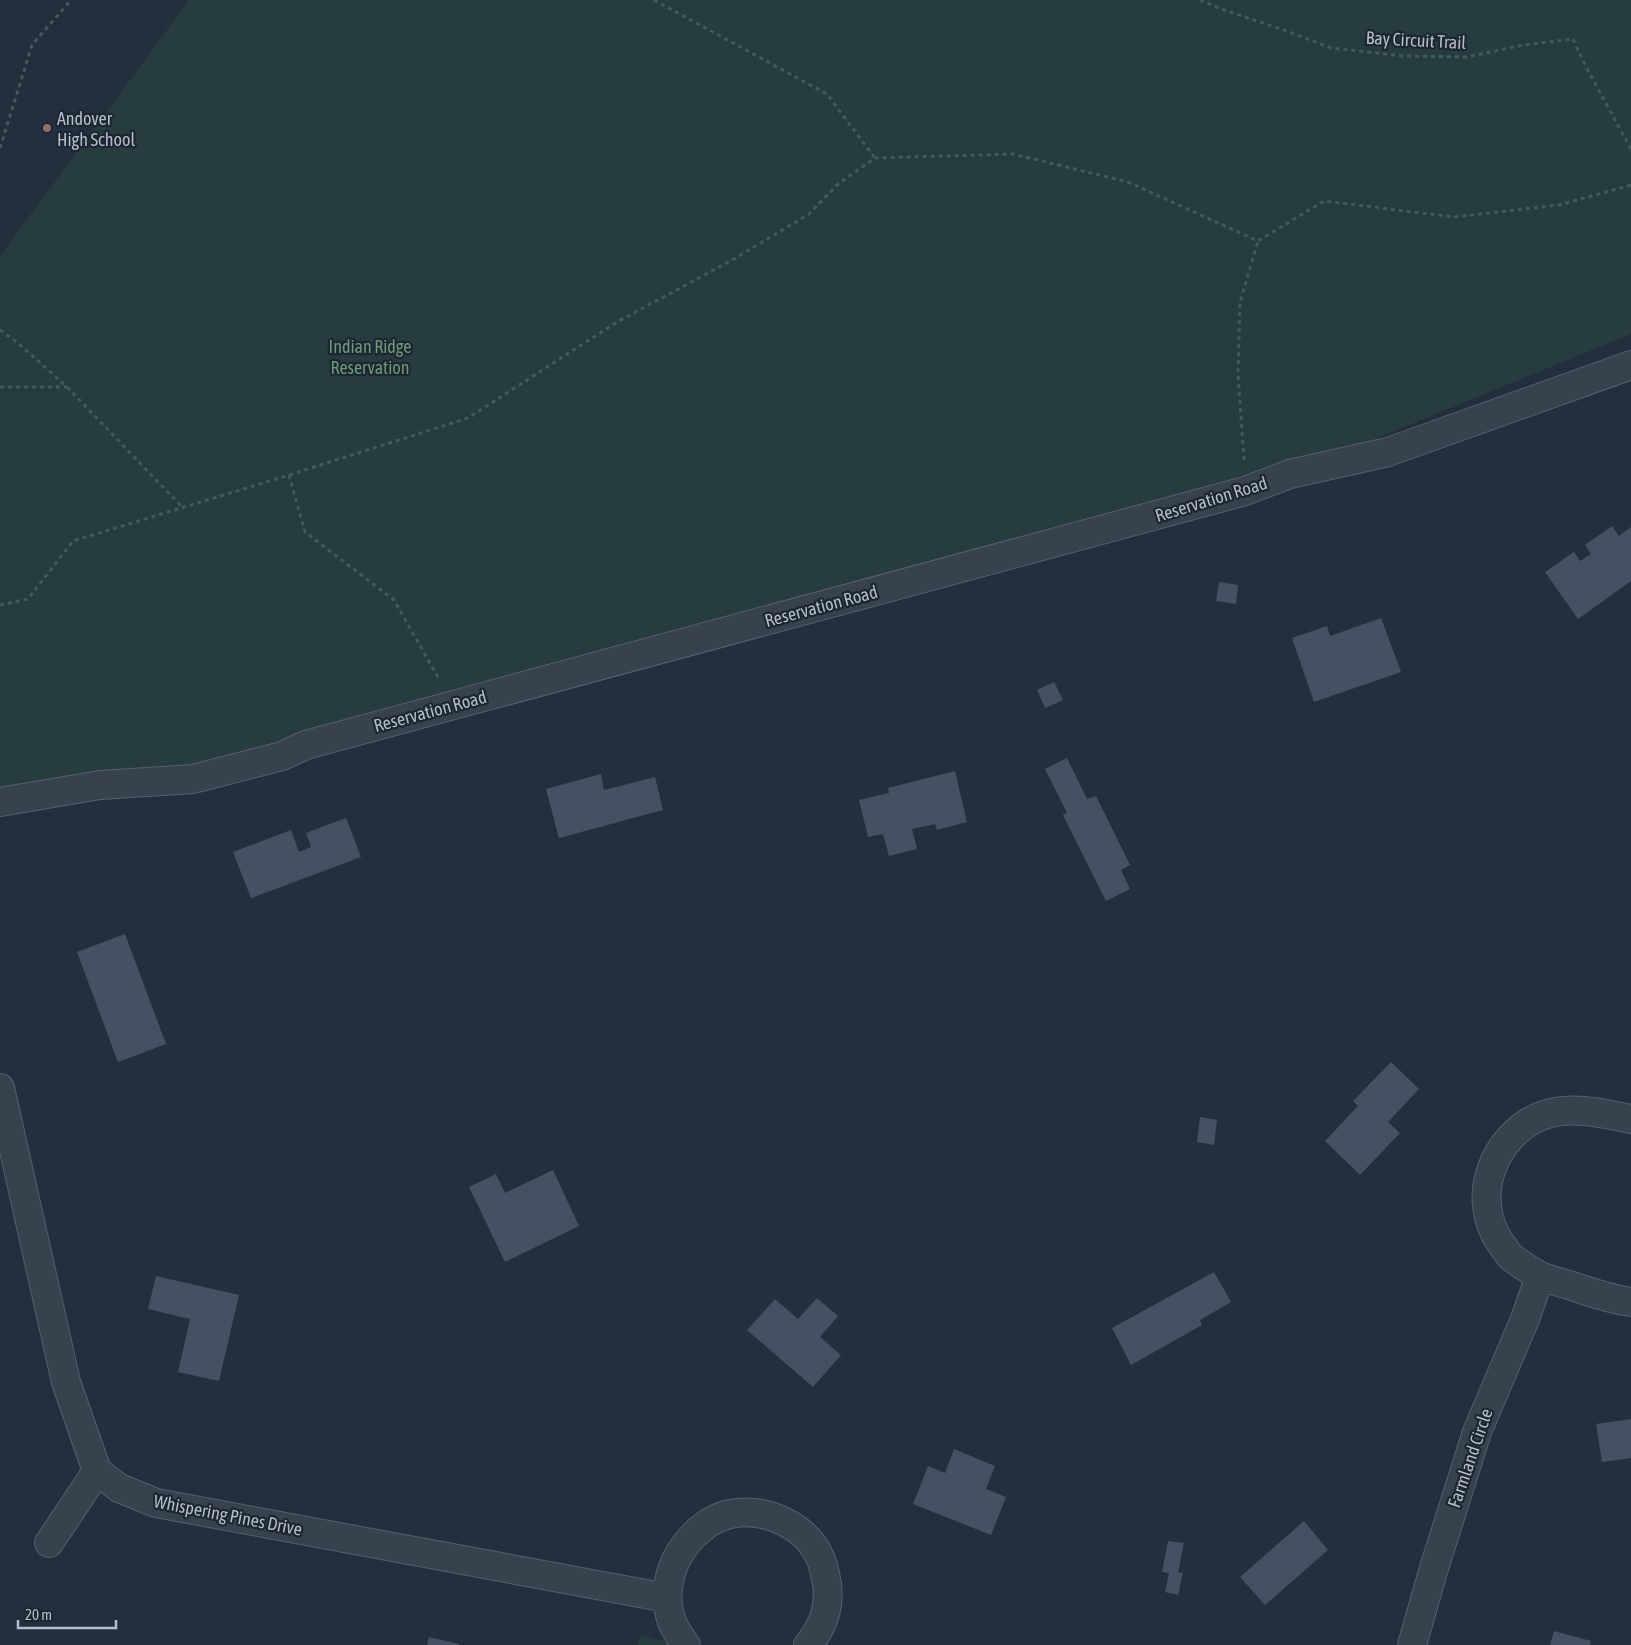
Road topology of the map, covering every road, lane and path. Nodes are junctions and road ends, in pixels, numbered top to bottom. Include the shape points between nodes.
1 (71, 0) edge
2 (654, 0) edge
3 (1200, 0) edge
4 (0, 148) edge
5 (1631, 149) edge
6 (875, 158) junction
7 (1631, 185) edge
8 (1258, 241) junction
9 (0, 330) edge
10 (1631, 365) edge
11 (0, 387) edge
12 (67, 387) junction
13 (289, 475) junction
14 (1246, 491) junction
15 (183, 508) junction
16 (0, 605) edge
17 (441, 681) dead end
18 (0, 802) edge
19 (0, 1088) edge
20 (1631, 1119) edge
21 (1540, 1276) junction
22 (1631, 1302) edge
23 (97, 1471) junction
24 (49, 1543) dead end
25 (667, 1598) junction
26 (686, 1645) edge
27 (808, 1645) edge
28 (1412, 1645) edge

1 - 4 path via 32,45
2 - 6 path via 827,94
3 - 5 path, Bay Circuit Trail via 1331,48 1404,56 1467,58 1573,38 1584,65
6 - 8 path via 1013,154 1128,182
6 - 13 path via 838,184 809,214 734,260 617,322 468,418
7 - 8 path via 1558,205 1454,217 1324,201
8 - 14 path via 1240,302 1238,374
9 - 12 path
10 - 14 street, Reservation Road via 1388,452 1290,474
11 - 12 path
12 - 15 path
13 - 15 path
13 - 17 path via 305,532 394,600
14 - 18 street, Reservation Road via 306,745 282,756 193,779 100,785
15 - 16 path via 73,541 28,599
19 - 23 street via 66,1382
20 - 21 street via 1588,1111 1542,1116 1519,1129 1501,1149 1489,1173 1486,1203 1493,1232 1510,1256
21 - 22 street
21 - 28 street, Farmland Circle via 1525,1320 1477,1432
23 - 24 street
23 - 25 street, Whispering Pines Drive via 119,1488 156,1503
25 - 26 street via 672,1623
25 - 27 street via 670,1570 683,1545 703,1526 728,1515 756,1513 783,1520 806,1536 821,1559 828,1586 827,1611 817,1635

